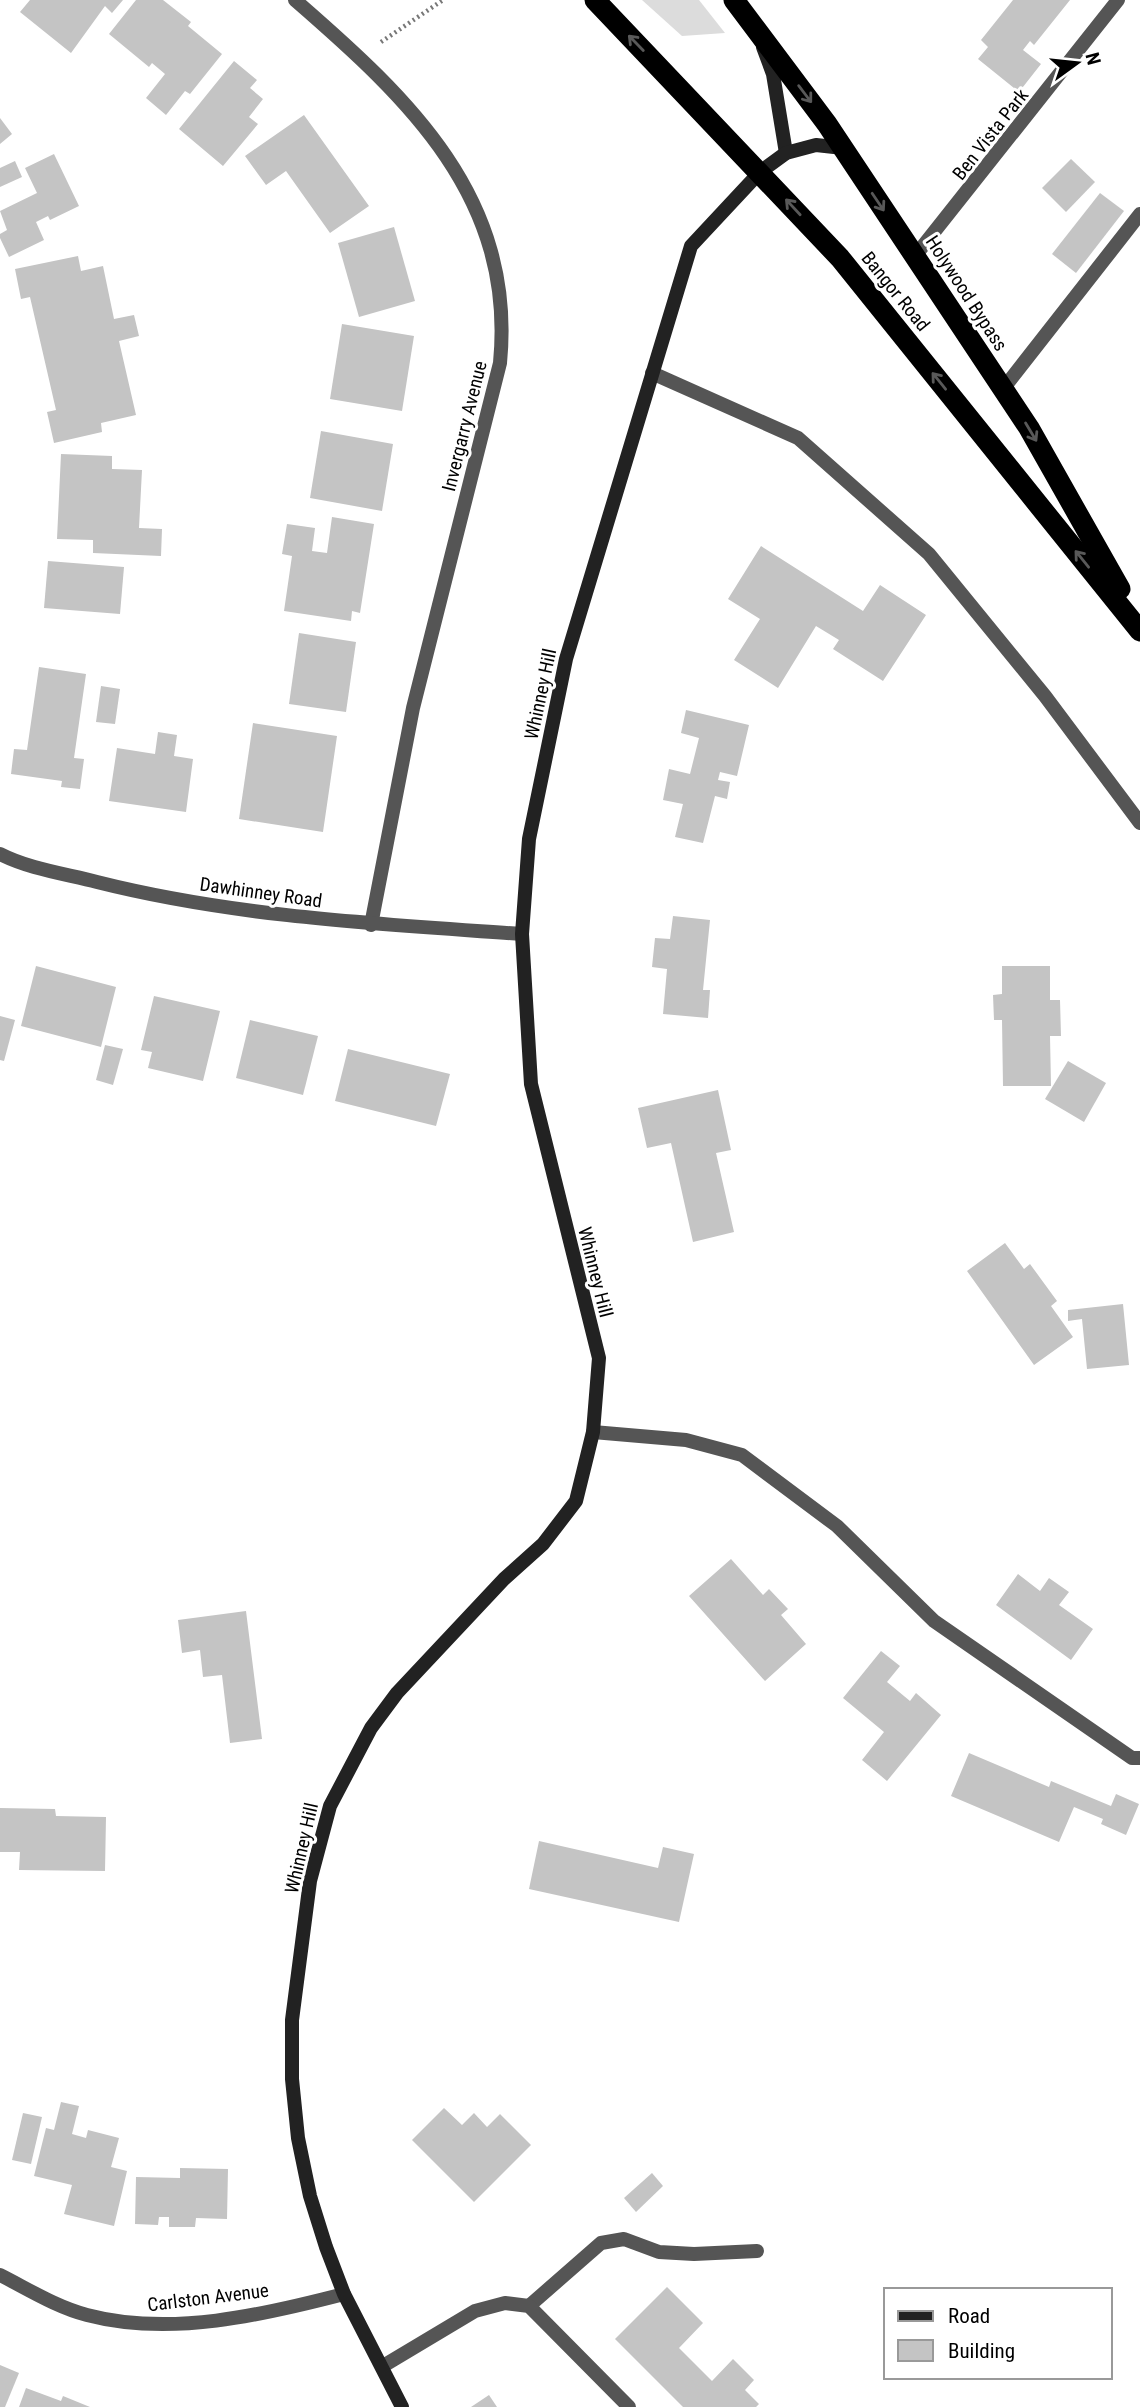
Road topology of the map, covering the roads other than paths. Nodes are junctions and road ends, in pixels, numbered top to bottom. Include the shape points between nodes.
1 (295, 0) edge
2 (595, 0) edge
3 (734, 0) edge
4 (1118, 0) edge
5 (756, 29) junction
6 (843, 148) junction
7 (786, 153) junction
8 (760, 172) junction
9 (1140, 214) edge
10 (915, 256) junction
11 (652, 373) junction
12 (1003, 389) junction
13 (1140, 625) edge
14 (1140, 631) edge
15 (1140, 822) edge
16 (0, 854) edge
17 (371, 925) junction
18 (522, 934) junction
19 (593, 1432) junction
20 (1140, 1758) edge
21 (757, 2252) dead end
22 (0, 2275) edge
23 (344, 2294) junction
24 (529, 2306) junction
25 (383, 2366) junction
26 (402, 2407) edge
27 (629, 2407) edge

1 - 17 street, Invergarry Avenue via 360,57 422,125 470,195 496,262 503,329 500,363 413,708
8 -> 2 highway, Bangor Road
3 - 5 highway, Holywood Bypass
4 - 10 street, Ben Vista Park
5 -> 6 highway, Holywood Bypass
5 - 7 street via 773,74
6 - 7 street, Whinney Hill via 816,145
6 -> 10 highway, Holywood Bypass
7 - 8 street, Whinney Hill
8 - 11 street, Whinney Hill via 691,246
14 -> 8 highway, Bangor Road via 840,258
9 - 12 street
10 - 12 highway, Holywood Bypass
11 - 15 street via 797,438 929,554
11 - 18 street, Whinney Hill via 566,659 529,839
12 -> 13 highway, Holywood Bypass
16 - 17 street, Dawhinney Road via 145,894
17 - 18 street, Dawhinney Road
18 - 19 street, Whinney Hill via 531,1084 599,1358
19 - 20 street via 686,1440 742,1455 837,1525 934,1621 1132,1758
19 - 23 street, Whinney Hill via 576,1501 544,1544 495,1588 397,1693 371,1728 330,1806 318,1843 298,1961 292,2079 310,2196
21 - 24 street via 659,2252 624,2239 601,2244
22 - 23 street, Carlston Avenue via 84,2314 143,2325 225,2318
23 - 25 street, Whinney Hill
24 - 25 street via 505,2303 475,2311
24 - 27 street
25 - 26 street, Whinney Hill

